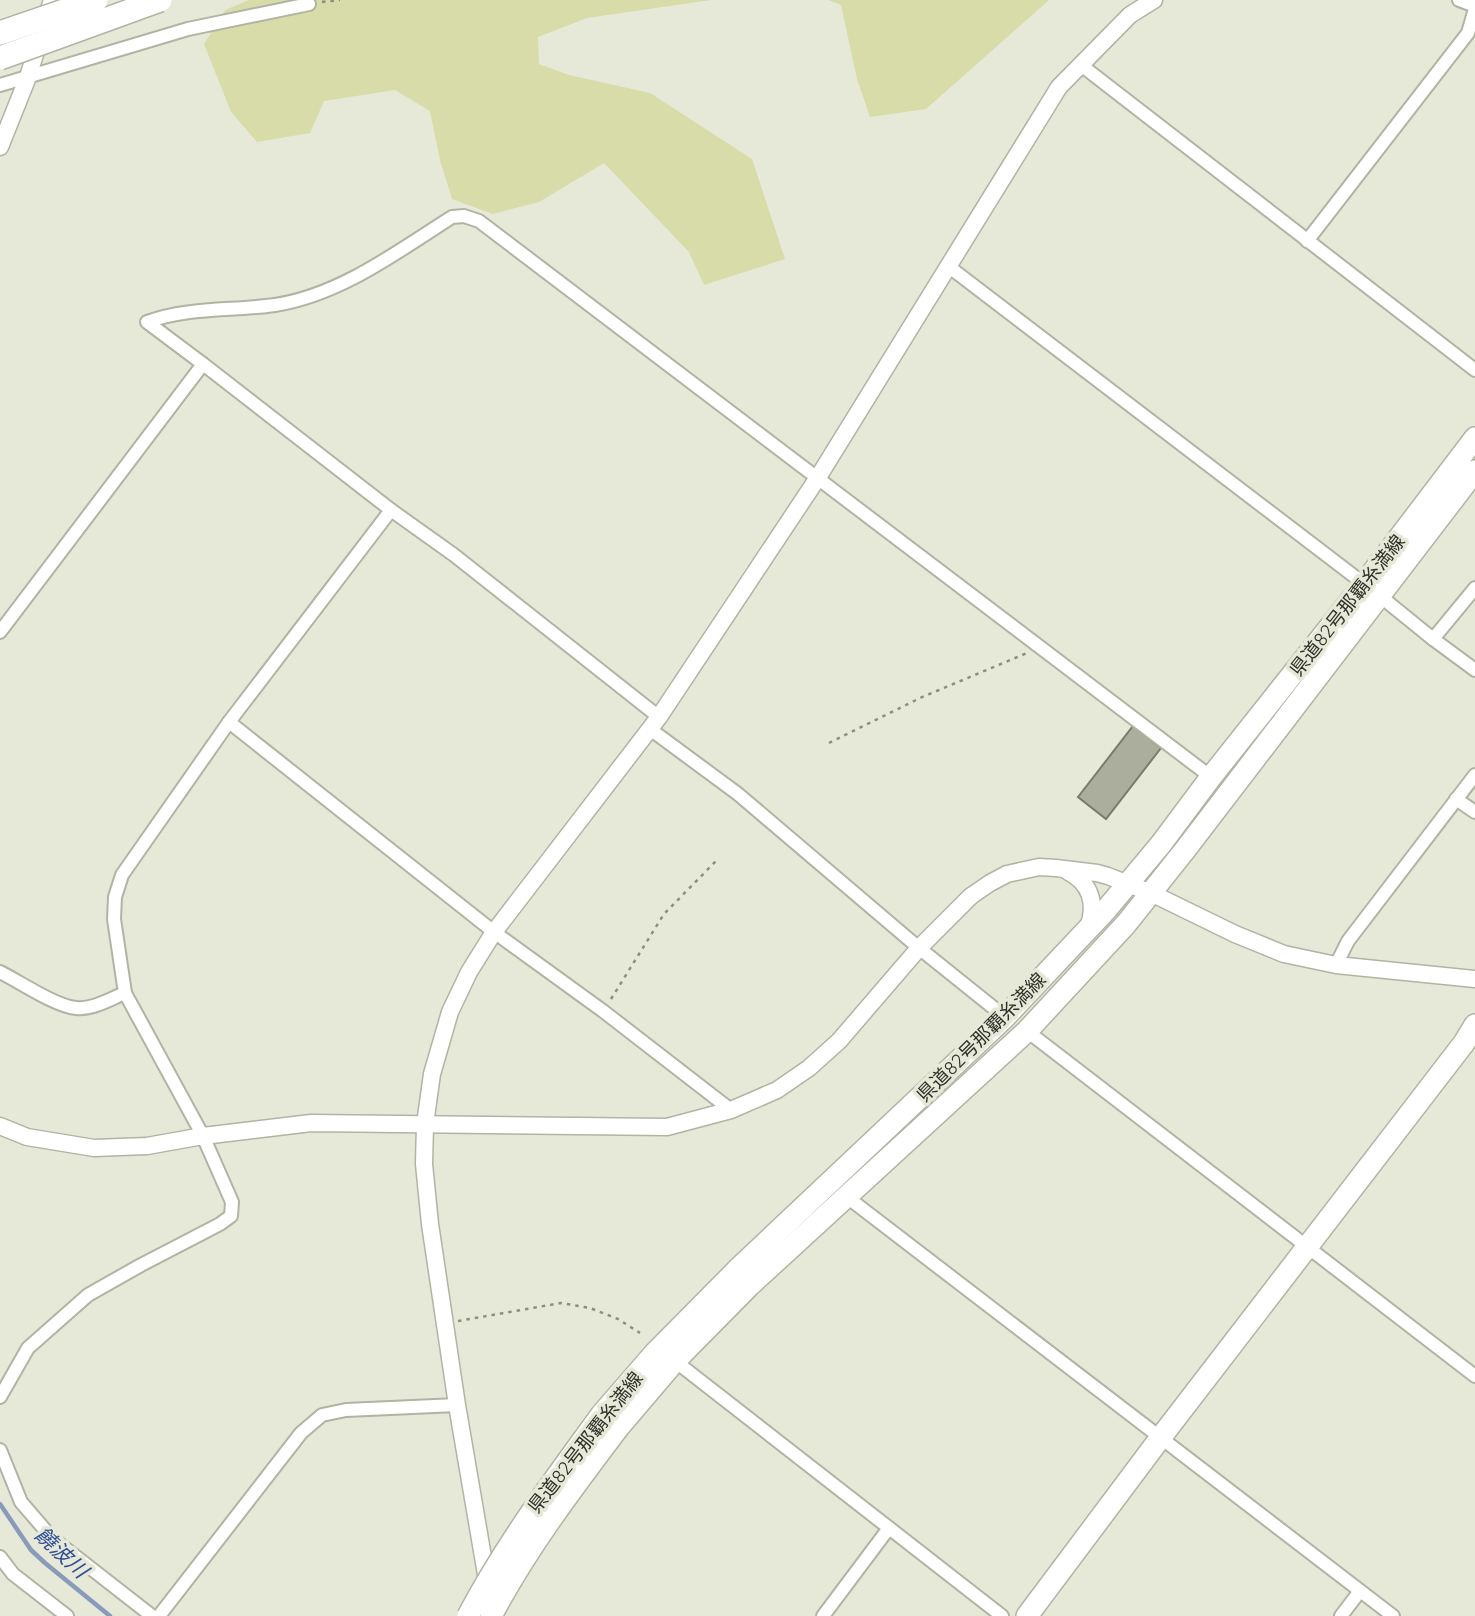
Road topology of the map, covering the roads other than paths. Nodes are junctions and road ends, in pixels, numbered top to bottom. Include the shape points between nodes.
1 (52, 0) edge
2 (96, 0) edge
3 (160, 0) edge
4 (1154, 0) edge
5 (1459, 0) edge
6 (309, 4) road end
7 (1475, 8) edge
8 (0, 33) edge
9 (0, 58) edge
10 (1081, 65) junction
11 (28, 77) junction
12 (0, 85) edge
13 (0, 147) edge
14 (1307, 241) junction
15 (948, 266) junction
16 (204, 364) junction
17 (1475, 370) edge
18 (1475, 438) edge
19 (1475, 471) edge
20 (817, 479) junction
21 (391, 510) junction
22 (1475, 588) edge
23 (1372, 590) junction
24 (0, 632) edge
25 (1433, 639) junction
26 (1475, 670) edge
27 (229, 722) junction
28 (655, 723) junction
29 (1475, 775) edge
30 (1211, 777) junction
31 (1456, 799) junction
32 (1475, 812) edge
33 (1056, 867) junction
34 (1128, 884) junction
35 (1151, 893) junction
36 (1087, 930) junction
37 (494, 932) junction
38 (919, 947) junction
39 (1336, 965) junction
40 (0, 972) edge
41 (1475, 979) edge
42 (125, 993) junction
43 (1005, 1017) junction
44 (1027, 1031) junction
45 (1471, 1040) edge
46 (731, 1110) junction
47 (425, 1124) junction
48 (0, 1126) edge
49 (203, 1136) junction
50 (847, 1197) junction
51 (1308, 1247) junction
52 (675, 1362) junction
53 (1475, 1376) edge
54 (0, 1397) edge
55 (457, 1405) junction
56 (610, 1421) junction
57 (1161, 1437) junction
58 (0, 1450) edge
59 (889, 1528) junction
60 (0, 1557) edge
61 (1360, 1591) junction
62 (67, 1616) edge
63 (152, 1616) edge
64 (159, 1616) edge
65 (468, 1616) edge
66 (493, 1616) edge
67 (823, 1616) edge
68 (1002, 1616) edge
69 (1027, 1616) edge
70 (1341, 1616) edge
71 (1394, 1616) edge

1 - 11 street
2 - 8 highway, bridge
3 - 9 highway, bridge
4 - 10 street via 1130,15
5 - 7 street
6 - 11 street via 188,29
7 - 14 street via 1468,33
10 - 14 street
10 - 15 street via 1059,87
11 - 12 street
11 - 13 street
14 - 17 street
15 - 20 street
15 - 23 street
16 - 20 street via 147,322 312,297 373,268 452,217 464,216 480,221
16 - 21 street
16 - 24 street
18 - 23 main road, 県道82号那覇糸満線
19 - 23 main road, 県道82号那覇糸満線
20 - 28 street
20 - 30 street
21 - 27 street
21 - 28 street via 454,555
22 - 25 street
23 - 25 street
23 - 30 main road, 県道82号那覇糸満線
23 - 35 main road, 県道82号那覇糸満線
25 - 26 street
27 - 37 street
27 - 42 street via 122,875 114,919
28 - 37 street
28 - 38 street
29 - 31 street
30 - 34 main road, 県道82号那覇糸満線
31 - 32 street
31 - 39 street via 1348,941
33 - 34 street via 1097,873
33 - 36 street via 1077,876 1091,895
33 - 38 street via 1007,874 990,883
34 - 35 street
34 - 36 main road, 県道82号那覇糸満線
35 - 39 street via 1284,954
35 - 44 main road, 県道82号那覇糸満線
36 - 43 main road, 県道82号那覇糸満線
37 - 46 street
37 - 47 street via 450,1012 432,1074
38 - 43 street
38 - 46 street via 809,1068 777,1090
39 - 41 street
40 - 42 street via 77,1008
42 - 49 street
43 - 56 main road, 県道82号那覇糸満線 via 654,1354
44 - 50 main road, 県道82号那覇糸満線
44 - 51 street
45 - 51 main road
46 - 47 street via 667,1127
47 - 49 street via 312,1123
47 - 55 street via 429,1212
48 - 49 street via 27,1137 94,1148 147,1146
49 - 54 street via 232,1202 231,1216 88,1295 28,1348
50 - 52 main road, 県道82号那覇糸満線 via 749,1286
50 - 57 street
51 - 53 street
51 - 57 main road
52 - 56 main road, 県道82号那覇糸満線
52 - 59 street
55 - 64 street via 323,1415 301,1433
55 - 66 street
56 - 65 main road, 県道82号那覇糸満線, bridge via 520,1527
56 - 66 main road, 県道82号那覇糸満線, bridge via 524,1557
57 - 61 street
57 - 69 main road
58 - 63 street via 21,1502 52,1538
59 - 67 street
59 - 68 street
60 - 62 street via 13,1574
61 - 70 street
61 - 71 street

